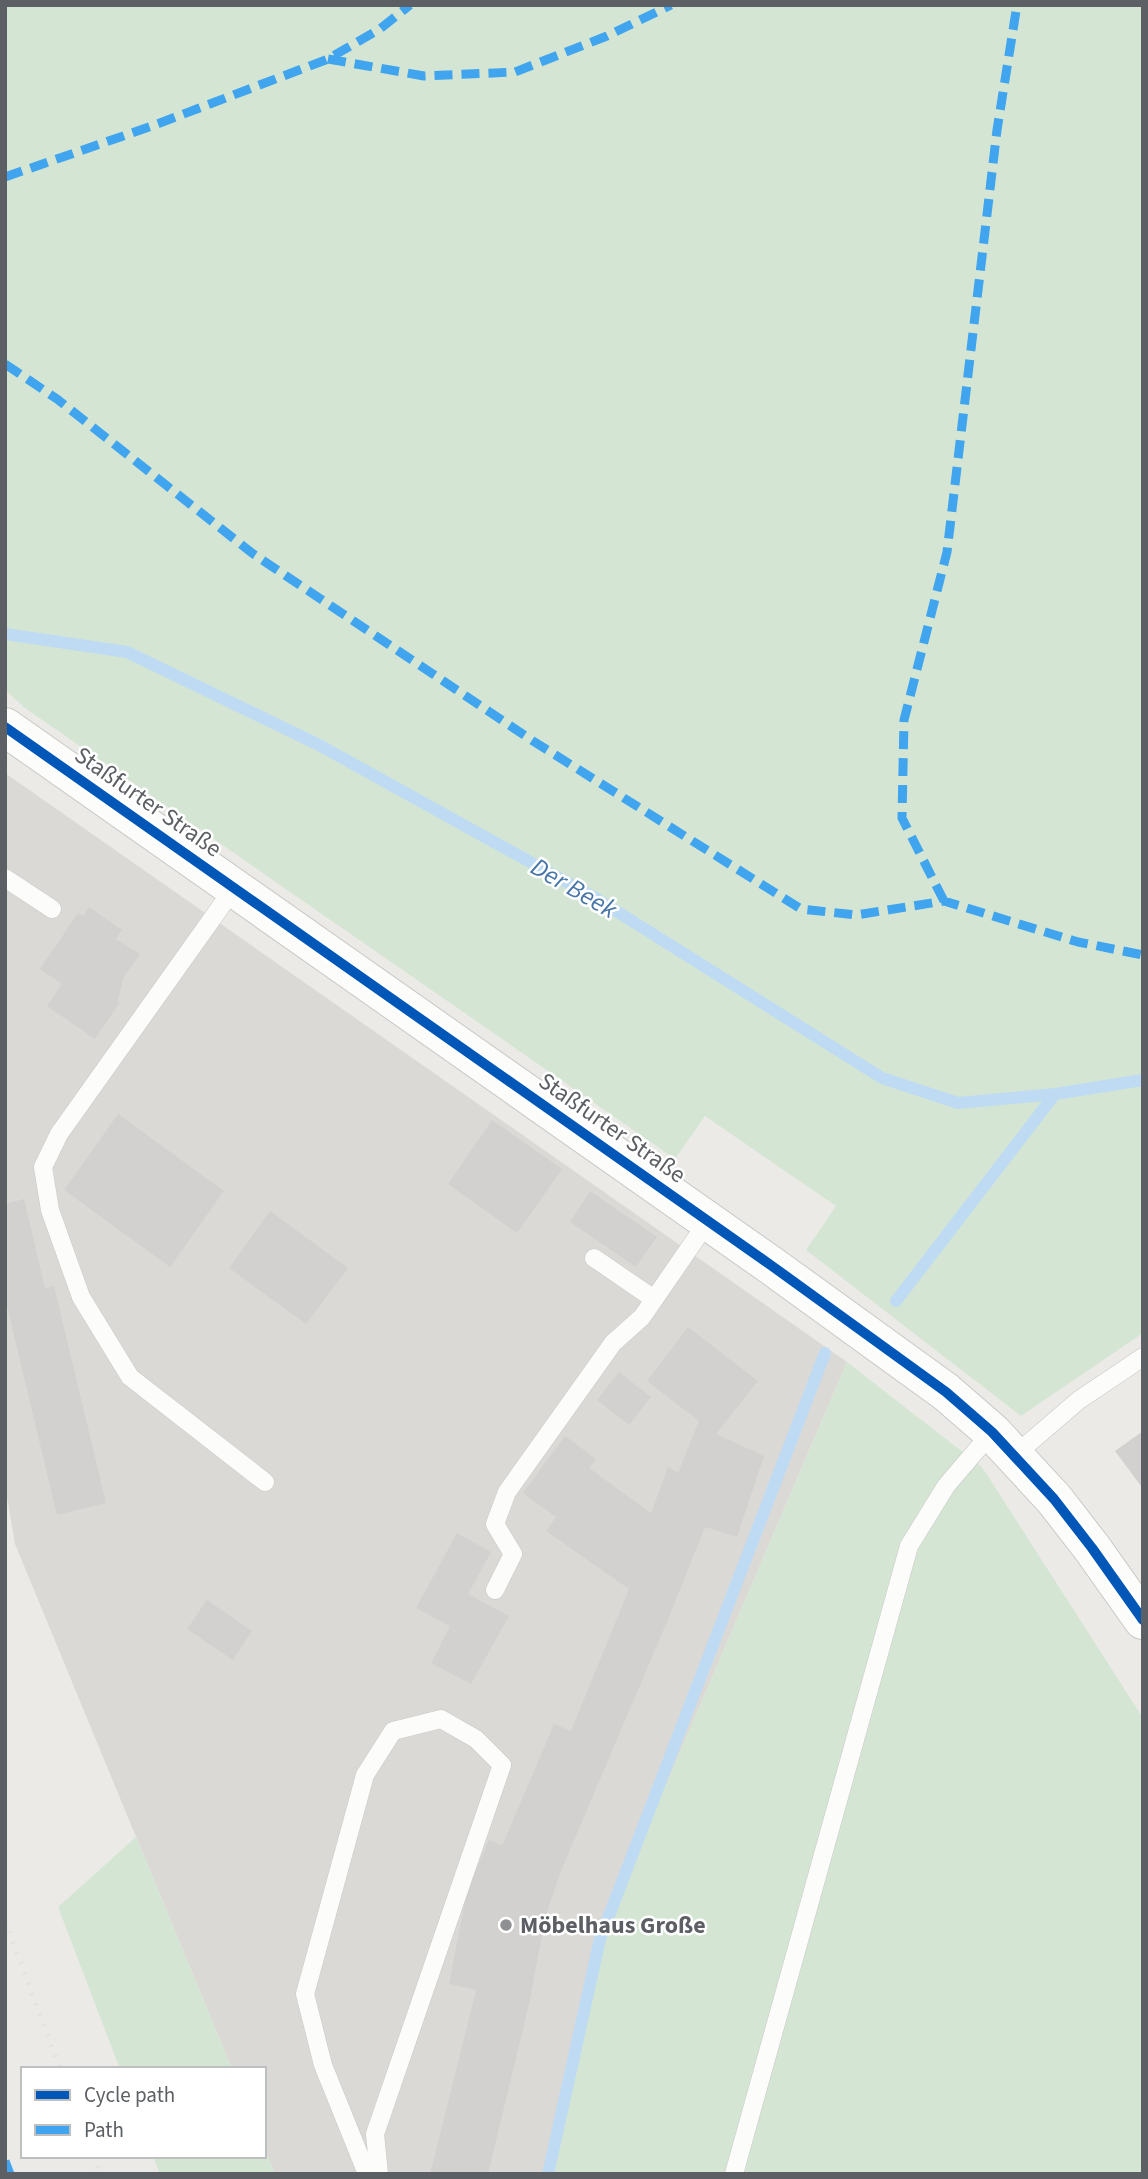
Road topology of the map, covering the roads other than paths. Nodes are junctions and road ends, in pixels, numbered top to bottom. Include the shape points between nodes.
1 (5, 727) edge
2 (5, 878) edge
3 (234, 888) junction
4 (51, 909) dead end
5 (708, 1222) junction
6 (594, 1258) dead end
7 (654, 1299) junction
8 (1143, 1357) edge
9 (1003, 1444) junction
10 (265, 1482) dead end
11 (495, 1590) dead end
12 (1143, 1620) edge
13 (367, 2174) edge
14 (379, 2174) edge
15 (734, 2174) edge

1 - 3 main road, Staßfurter Straße
2 - 4 lane
3 - 5 main road, Staßfurter Straße
3 - 10 lane via 59,1134 43,1167 50,1210 81,1297 131,1377
5 - 7 lane
5 - 9 main road, Staßfurter Straße via 946,1392
6 - 7 lane
7 - 11 lane via 613,1343 508,1492 495,1524 513,1554
8 - 9 lane
9 - 12 main road, Staßfurter Straße via 1092,1548
9 - 15 lane via 946,1486 909,1546
13 - 14 lane via 323,2064 305,1994 365,1775 393,1731 440,1719 476,1739 502,1765 375,2134

